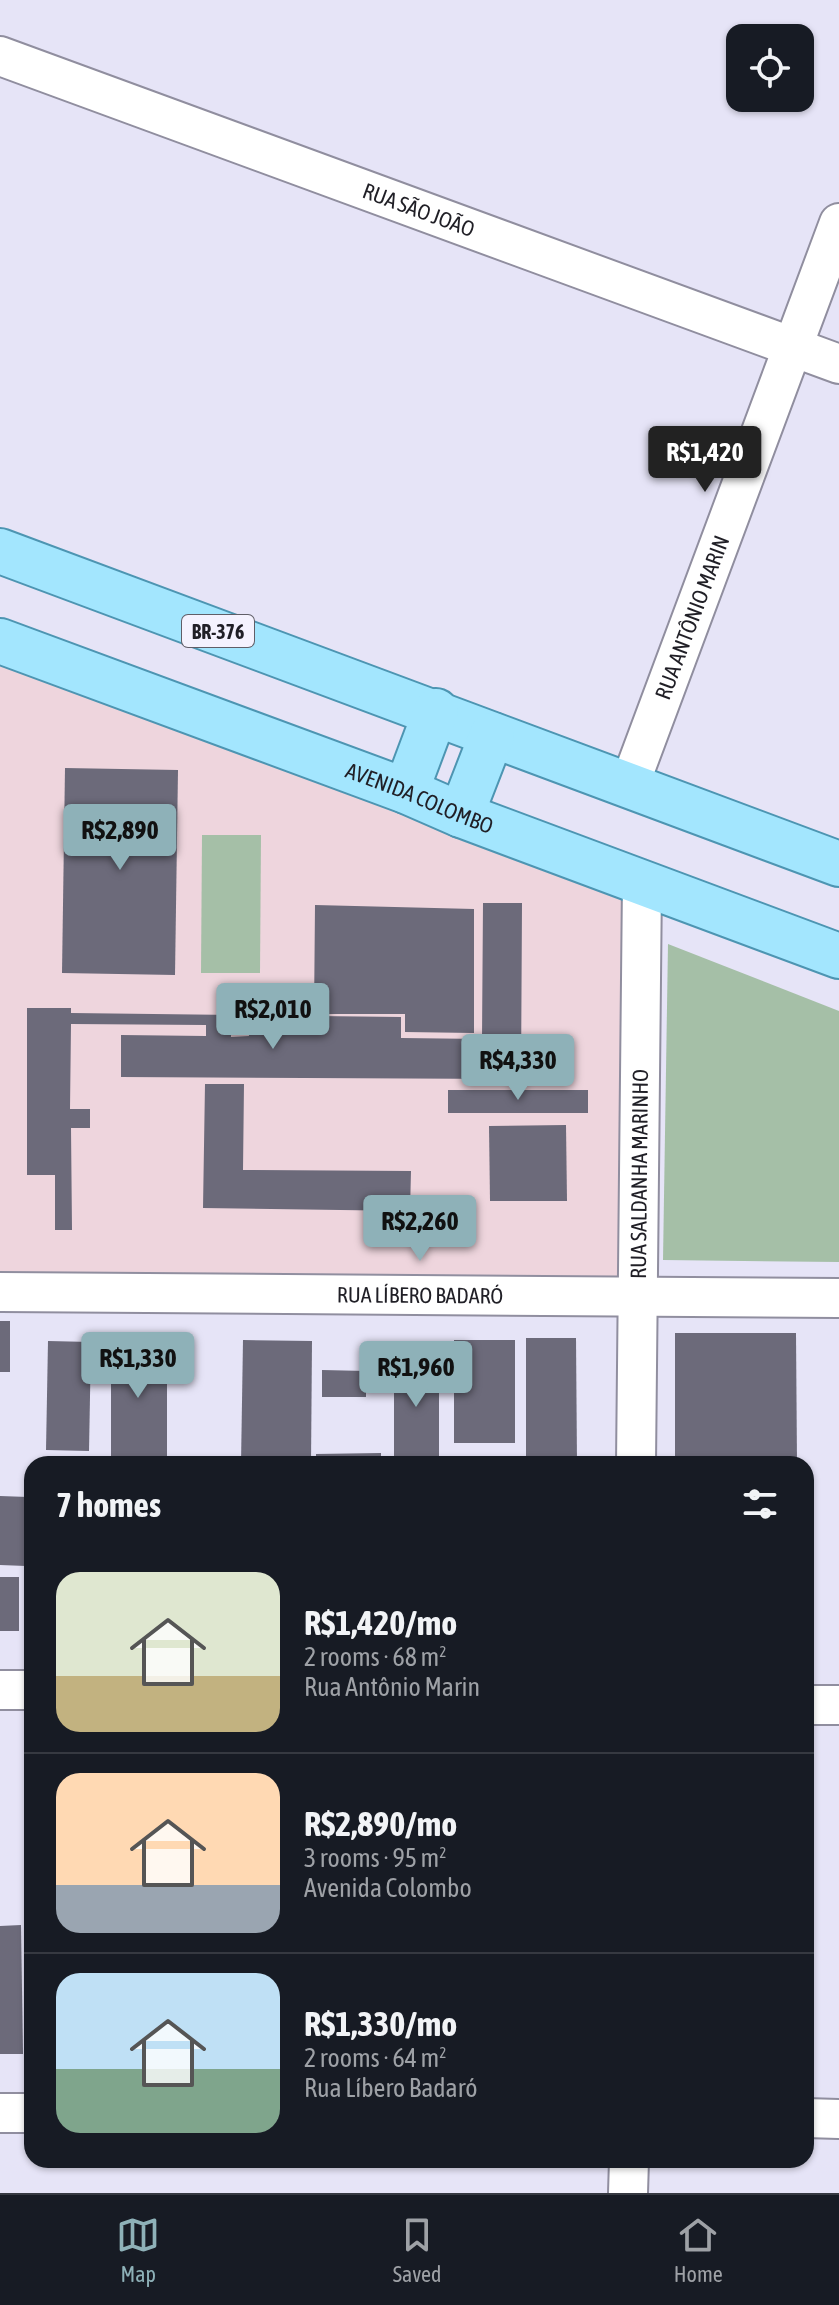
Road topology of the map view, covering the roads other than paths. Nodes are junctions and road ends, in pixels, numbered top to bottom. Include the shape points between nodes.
1 (0, 56) edge
2 (839, 223) edge
3 (793, 347) junction
4 (839, 364) edge
5 (0, 551) edge
6 (0, 641) edge
7 (436, 711) junction
8 (492, 735) junction
9 (629, 786) junction
10 (406, 791) junction
11 (461, 815) junction
12 (839, 864) edge
13 (642, 882) junction
14 (839, 956) edge
15 (0, 1292) edge
16 (637, 1296) junction
17 (839, 1298) edge
18 (636, 1456) edge
19 (0, 1690) edge
20 (24, 1690) edge
21 (814, 1705) edge
22 (839, 1705) edge
23 (0, 2113) edge
24 (24, 2113) edge
25 (814, 2118) edge
26 (839, 2119) edge
27 (629, 2168) edge
28 (628, 2193) edge

1 - 3 street, RUA SÃO JOÃO
2 - 3 street, RUA ANTÔNIO MARIN
3 - 4 street, RUA SÃO JOÃO
3 - 9 street, RUA ANTÔNIO MARIN
5 - 7 main road, BR-376
6 - 10 main road, AVENIDA COLOMBO
7 - 8 main road, BR-376
7 - 10 main road
8 - 9 main road, BR-376
8 - 11 main road
9 - 12 main road, BR-376
10 - 11 main road, AVENIDA COLOMBO
11 - 13 main road, AVENIDA COLOMBO
13 - 14 main road, AVENIDA COLOMBO
13 - 16 street, RUA SALDANHA MARINHO
15 - 16 street, RUA LÍBERO BADARÓ
16 - 17 street, RUA LÍBERO BADARÓ
16 - 18 street, RUA SALDANHA MARINHO
19 - 20 street
21 - 22 street
23 - 24 street
25 - 26 street
27 - 28 street

